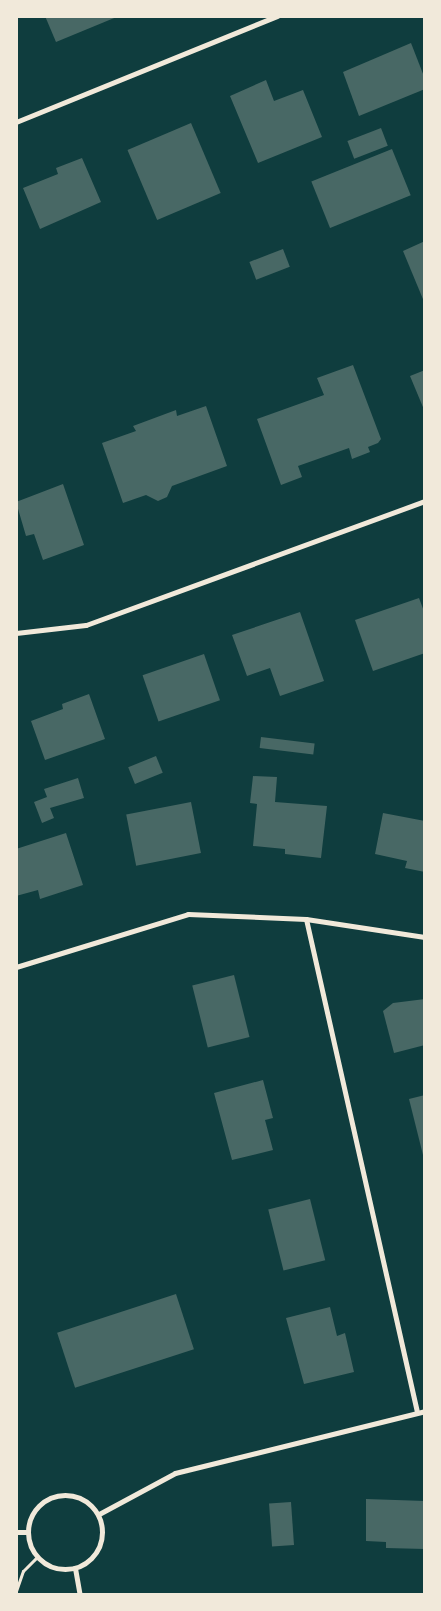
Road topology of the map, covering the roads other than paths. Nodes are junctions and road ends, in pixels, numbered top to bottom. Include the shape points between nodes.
1 (277, 16) edge
2 (16, 122) edge
3 (425, 501) edge
4 (16, 633) edge
5 (306, 919) junction
6 (425, 937) edge
7 (16, 967) edge
8 (425, 1411) edge
9 (417, 1412) junction
10 (99, 1514) junction
11 (16, 1532) edge
12 (28, 1532) junction
13 (74, 1568) junction
14 (80, 1595) edge

1 - 2 street
3 - 4 street via 86,625
5 - 6 street
5 - 7 street via 188,914
5 - 9 street
8 - 9 street
9 - 10 street via 175,1473
10 - 12 street via 88,1502 72,1495 56,1496 42,1503 31,1516
10 - 13 street via 102,1541 96,1553
11 - 12 street
12 - 13 street via 30,1545 48,1565
13 - 14 street

